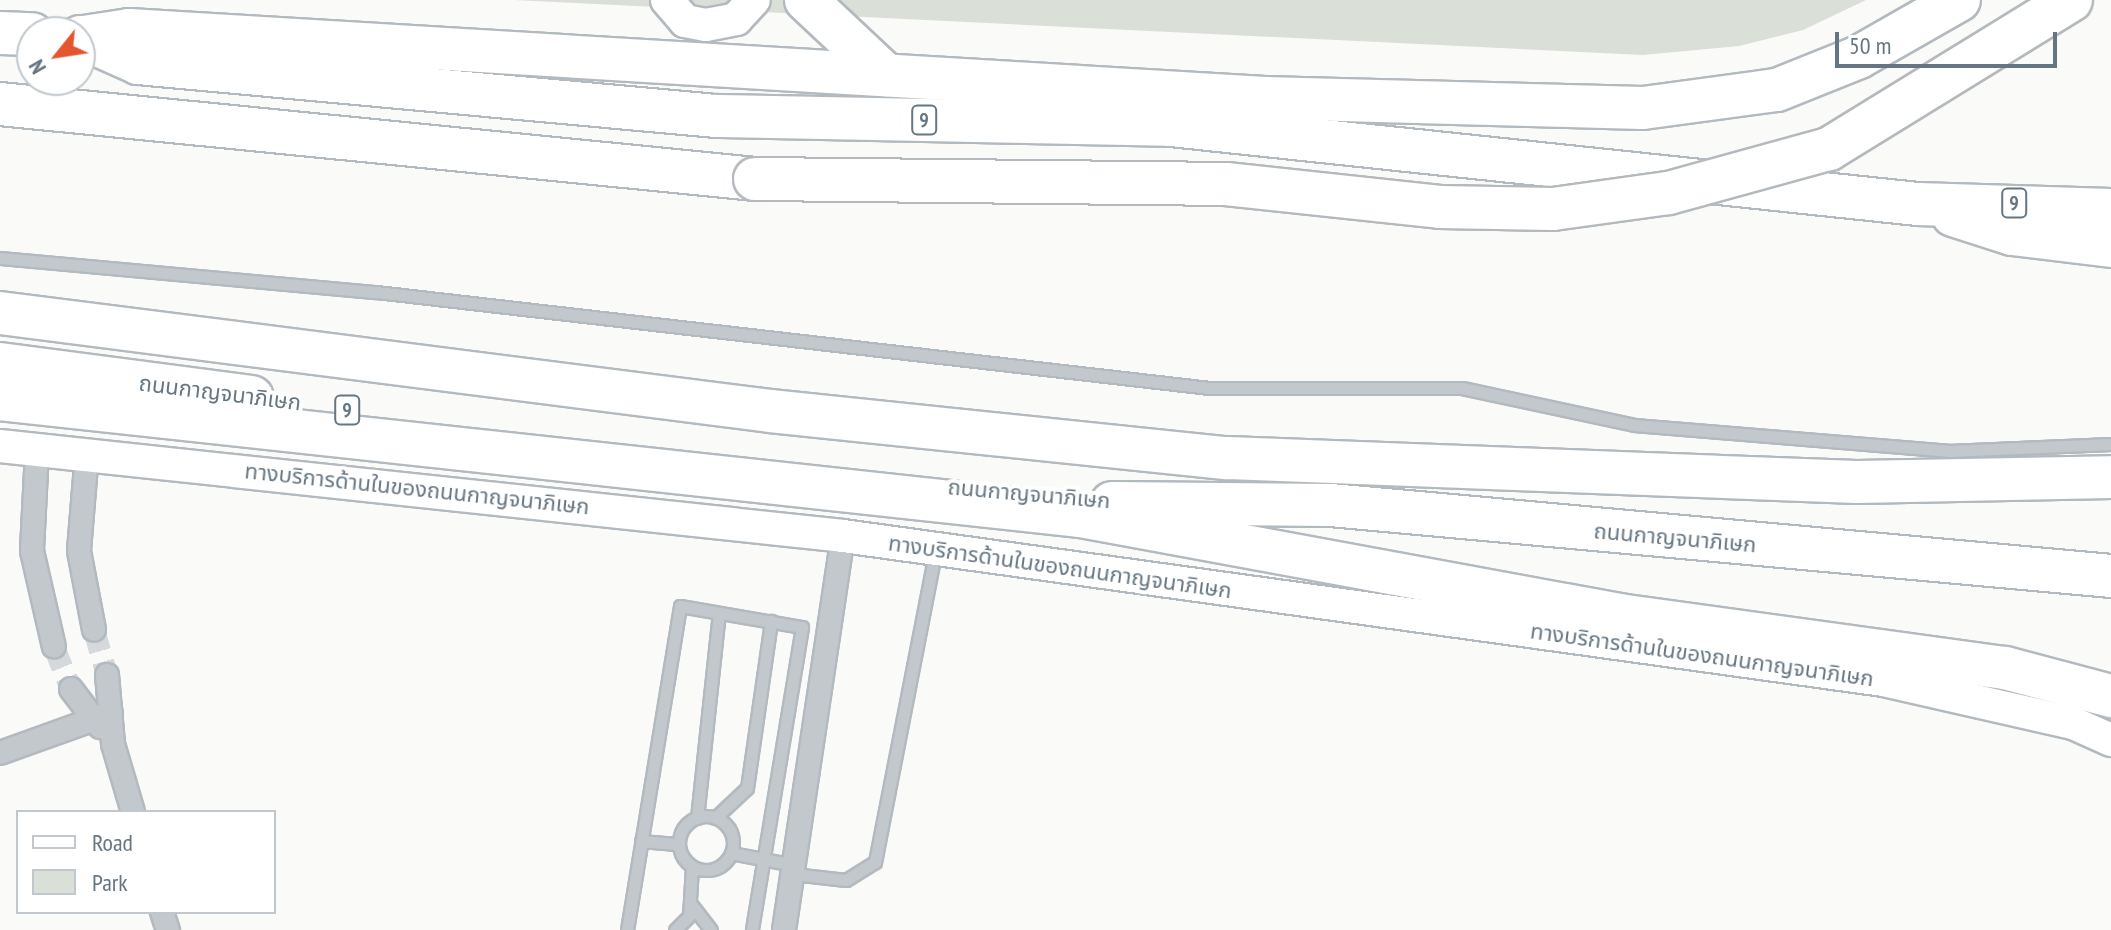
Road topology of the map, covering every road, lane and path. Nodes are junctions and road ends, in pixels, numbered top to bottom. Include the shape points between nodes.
1 (667, 0) edge
2 (754, 0) edge
3 (806, 0) edge
4 (1959, 0) edge
5 (2071, 0) edge
6 (96, 35) edge
7 (96, 44) edge
8 (886, 75) junction
9 (0, 104) edge
10 (1918, 204) junction
11 (2111, 210) edge
12 (2111, 246) edge
13 (0, 258) edge
14 (0, 313) edge
15 (0, 364) edge
16 (0, 399) edge
17 (2111, 444) edge
18 (0, 446) edge
19 (37, 451) junction
20 (87, 453) junction
21 (2111, 477) edge
22 (1074, 502) junction
23 (843, 536) junction
24 (936, 550) junction
25 (2111, 576) edge
26 (719, 613) junction
27 (771, 621) junction
28 (94, 630) tunnel mouth
29 (54, 647) tunnel mouth
30 (107, 675) tunnel mouth
31 (2111, 680) edge
32 (71, 689) tunnel mouth
33 (2111, 696) edge
34 (102, 716) junction
35 (2111, 740) edge
36 (0, 753) edge
37 (132, 810) edge
38 (697, 818) junction
39 (715, 818) junction
40 (641, 841) junction
41 (679, 844) junction
42 (731, 853) junction
43 (764, 859) junction
44 (692, 867) junction
45 (794, 870) junction
46 (690, 903) junction
47 (627, 930) edge
48 (675, 930) edge
49 (711, 930) edge
50 (752, 930) edge
51 (784, 930) edge

1 - 2 main road via 685,21 706,25 736,19
3 - 8 highway
4 - 8 highway via 1859,57 1777,90 1643,108 1265,98
5 - 9 highway, bridge via 1829,149 1625,199 1553,209 1454,207 1226,184 755,179
6 - 8 highway via 129,30
7 - 10 highway, 9 via 138,63 716,116 1171,125
10 - 11 highway, 9
10 - 12 highway via 2012,234
13 - 17 lane via 392,294 1209,388 1462,388 1634,425 1948,451
14 - 21 highway via 770,411 1228,458 1660,469 1857,482
15 - 22 highway, ถนนกาญจนาภิเษก / 9
16 - 33 highway via 1081,516 1625,616 2005,668
18 - 19 main road, ทางบริการด้านในของถนนกาญจนาภิเษก
19 - 20 main road, ทางบริการด้านในของถนนกาญจนาภิเษก
19 - 29 street via 32,551
20 - 23 main road, ทางบริการด้านในของถนนกาญจนาภิเษก
20 - 28 street via 79,551
22 - 25 highway, ถนนกาญจนาภิเษก / 9 via 1330,505
22 - 31 highway via 1279,544 1931,645
23 - 24 main road, ทางบริการด้านในของถนนกาญจนาภิเษก
23 - 45 street
24 - 35 main road, ทางบริการด้านในของถนนกาญจนาภิเษก via 1883,680 2073,723
24 - 45 lane via 875,862 846,880
26 - 27 lane
26 - 38 lane
26 - 40 lane via 680,606
27 - 39 lane via 747,788
27 - 43 lane via 802,627
30 - 34 street
32 - 34 street
34 - 36 street
34 - 37 street
38 - 39 lane
38 - 41 lane
39 - 42 lane via 729,830
40 - 41 lane
40 - 47 lane
41 - 44 lane
42 - 43 lane
42 - 44 lane via 717,868
43 - 45 lane
43 - 50 lane
44 - 46 lane
45 - 51 street
46 - 48 lane
46 - 49 lane

